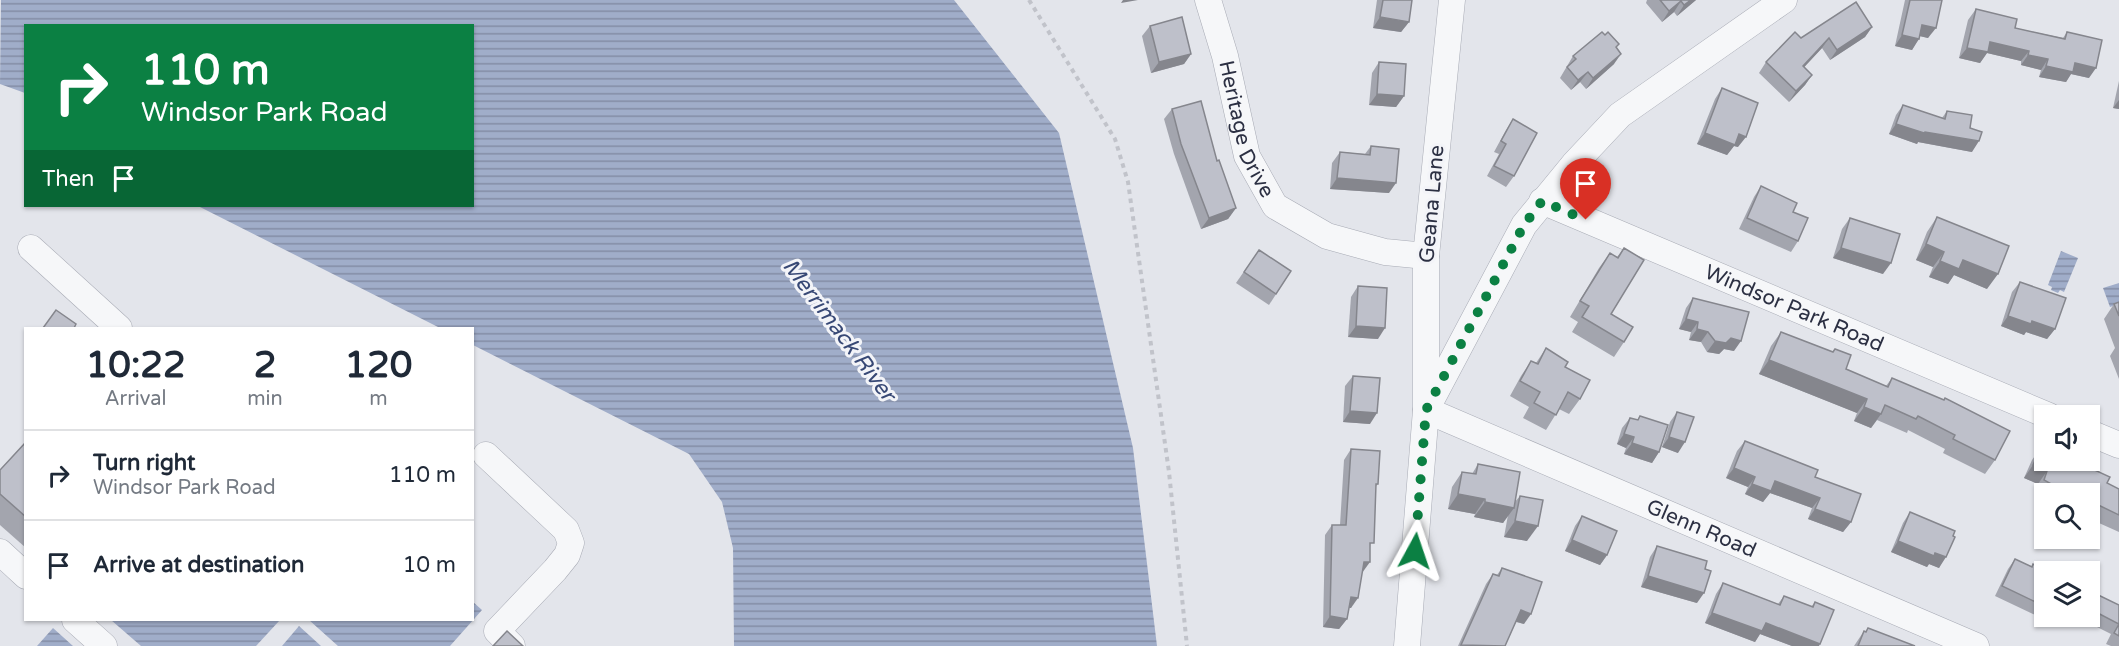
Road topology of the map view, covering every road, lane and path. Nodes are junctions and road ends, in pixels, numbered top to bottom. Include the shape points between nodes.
1 (1029, 0) edge
2 (1208, 0) edge
3 (1452, 0) edge
4 (1784, 0) edge
5 (1542, 201) junction
6 (31, 248) dead end
7 (1426, 256) junction
8 (118, 327) edge
9 (1426, 410) junction
10 (2034, 410) edge
11 (2100, 437) edge
12 (2119, 445) edge
13 (486, 455) dead end
14 (0, 552) edge
15 (24, 574) edge
16 (79, 621) edge
17 (104, 646) edge
18 (512, 646) edge
19 (1187, 646) edge
20 (1407, 646) edge
21 (1976, 646) edge

1 - 19 path via 1115,140 1128,182 1169,472
2 - 7 street, Heritage Drive via 1247,156 1275,206 1327,236 1385,252
3 - 7 street, Geana Lane
4 - 5 street via 1620,115
5 - 9 street via 1524,225
5 - 10 street, Windsor Park Road
6 - 8 street
7 - 9 street, Geana Lane
9 - 20 street, Geana Lane
9 - 21 street, Glenn Road
11 - 12 street
13 - 18 street via 566,530 571,543 555,570 497,631
14 - 15 street
16 - 17 street

